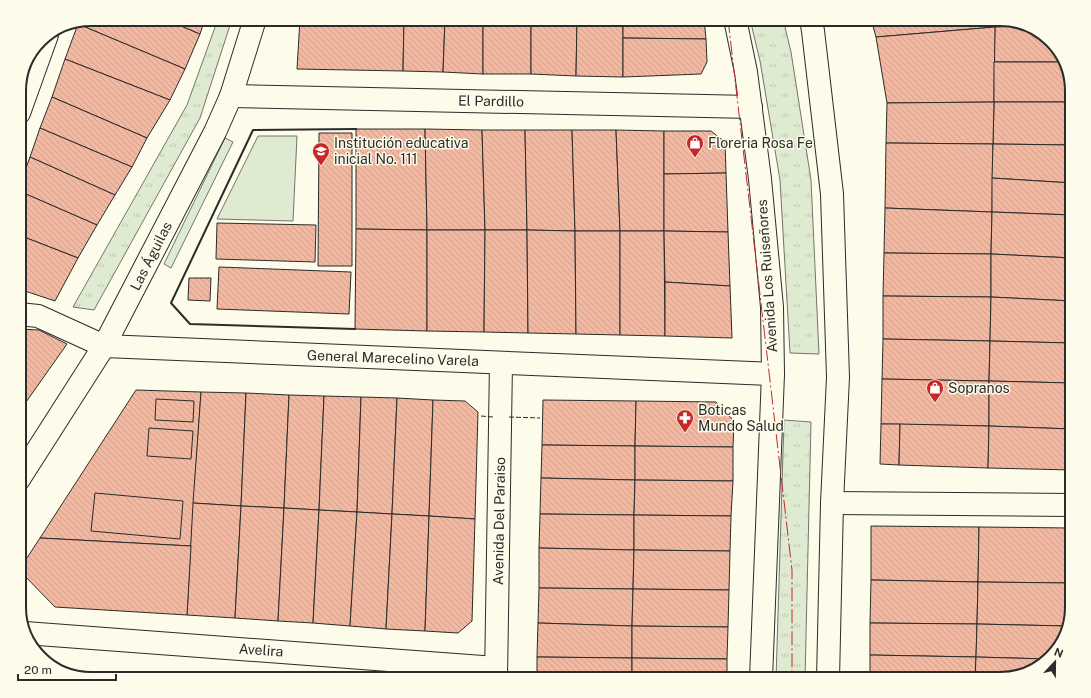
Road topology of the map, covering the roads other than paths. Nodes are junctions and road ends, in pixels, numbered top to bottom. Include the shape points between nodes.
1 (252, 26) edge
2 (737, 26) edge
3 (812, 26) edge
4 (43, 47) edge
5 (26, 94) edge
6 (231, 96) junction
7 (751, 107) junction
8 (26, 315) edge
9 (104, 346) junction
10 (501, 363) junction
11 (773, 374) junction
12 (26, 467) edge
13 (832, 503) junction
14 (1065, 505) edge
15 (32, 634) edge
16 (484, 672) edge
17 (496, 672) edge
18 (761, 672) edge
19 (828, 672) edge

1 - 6 street, Las Águilas
2 - 7 street, Avenida Los Ruiseñores
3 - 13 street via 832,194 838,377
4 - 5 street
6 - 7 street, El Pardillo
6 - 9 street, Las Águilas via 215,132
7 - 11 street, Avenida Los Ruiseñores via 772,307
8 - 9 street, General Marecelino Varela via 38,316
9 - 10 street, General Marecelino Varela
9 - 12 street, Las Águilas
10 - 11 street, General Marecelino Varela
10 - 17 street, Avenida Del Paraiso
11 - 18 street, Avenida Los Ruiseñores
13 - 14 street
13 - 19 street
15 - 16 street, Avelira

